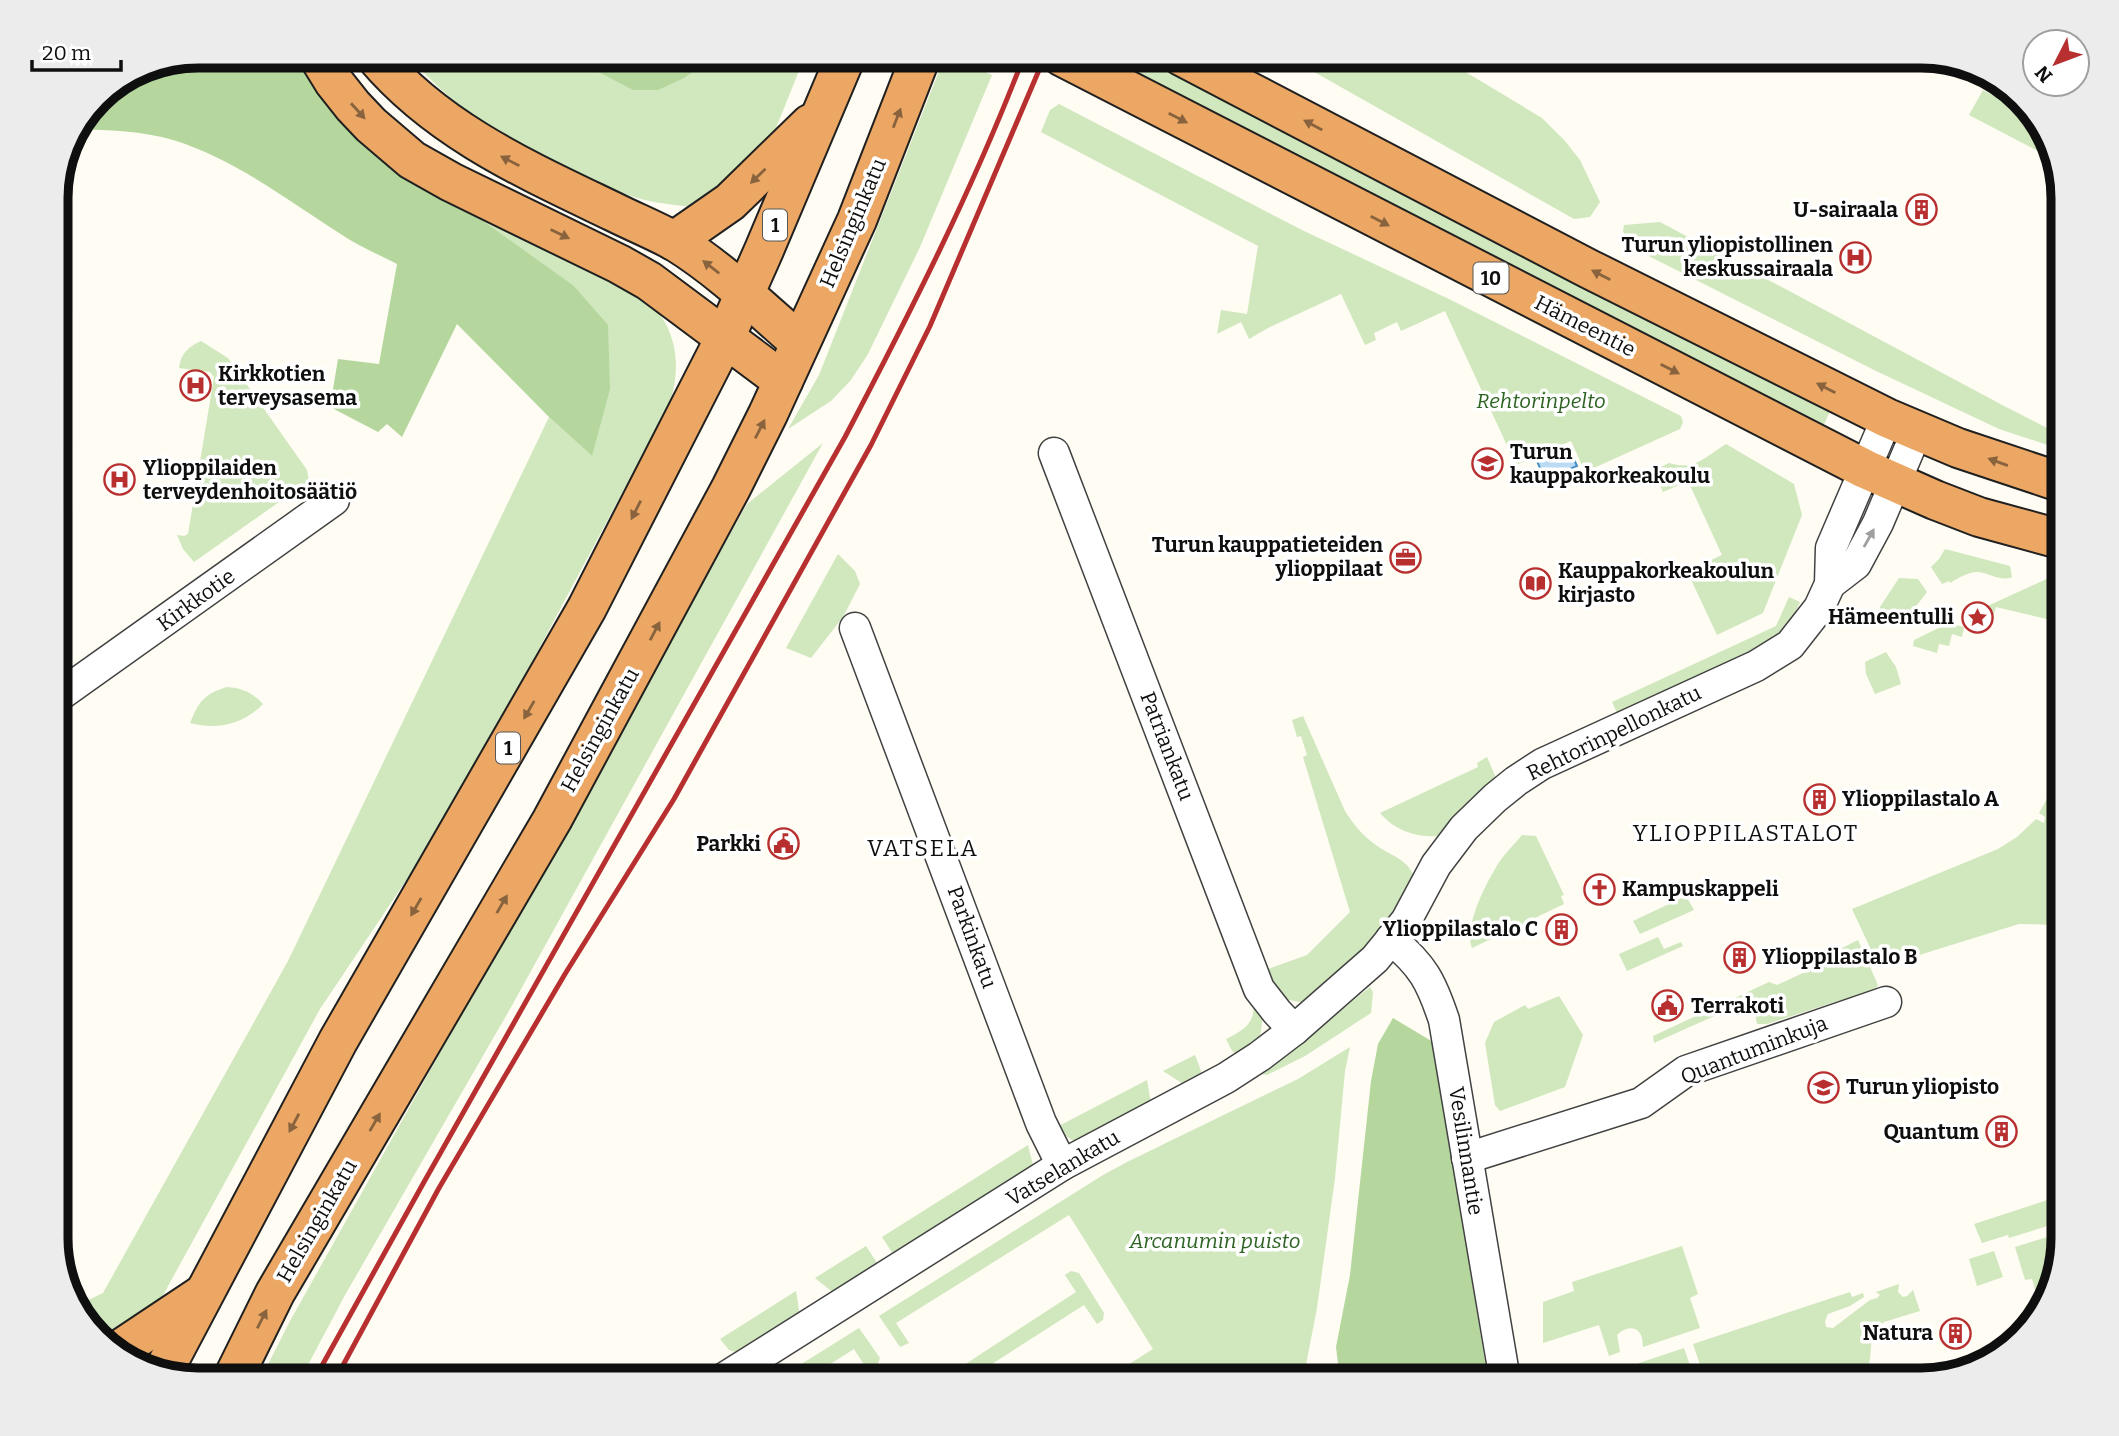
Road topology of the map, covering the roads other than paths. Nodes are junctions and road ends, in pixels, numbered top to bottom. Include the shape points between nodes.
1 (325, 68) edge
2 (386, 68) edge
3 (841, 68) edge
4 (916, 68) edge
5 (1083, 68) edge
6 (1204, 68) edge
7 (823, 110) junction
8 (674, 241) junction
9 (745, 295) junction
10 (725, 338) junction
11 (800, 343) junction
12 (783, 380) junction
13 (1902, 425) junction
14 (1054, 453) dead end
15 (1881, 475) junction
16 (2051, 479) edge
17 (334, 500) dead end
18 (2051, 537) edge
19 (855, 628) dead end
20 (69, 689) edge
21 (1391, 939) junction
22 (1886, 1002) dead end
23 (1294, 1030) junction
24 (1467, 1158) junction
25 (1062, 1165) junction
26 (202, 1295) junction
27 (126, 1346) edge
28 (167, 1364) edge
29 (238, 1368) edge
30 (740, 1368) edge
31 (1502, 1368) edge

1 -> 10 highway via 353,106 412,160 649,281
8 -> 2 highway via 501,157 441,119
3 - 7 highway, 1
11 -> 4 highway, Helsinginkatu via 857,220
5 -> 15 highway, Hämeentie / 10
13 -> 6 highway
7 -> 8 highway via 730,202
7 - 9 highway, 1
9 -> 8 highway
9 - 10 highway, 1
9 - 11 highway
10 - 12 highway
10 -> 26 highway, 1 via 587,608 338,1041
11 - 12 highway, Helsinginkatu
29 -> 12 highway, Helsinginkatu via 275,1293 552,820 731,488
13 - 15 street, Rehtorinpellonkatu
16 -> 13 highway
14 - 23 street, Patriankatu via 1259,989
15 - 18 highway, Hämeentie / 10 via 1979,517
15 - 21 street, Rehtorinpellonkatu via 1831,548 1830,584 1819,608 1790,645 1542,764 1516,781 1464,828
17 - 20 street, Kirkkotie
19 - 25 street, Parkinkatu via 1037,1112
21 - 23 street, Vatselankatu via 1375,959
21 - 24 street, Vesilinnantie via 1411,956 1436,995
22 - 24 street, Quantuminkuja via 1685,1072 1641,1103
23 - 25 street, Vatselankatu via 1226,1078
24 - 31 street, Vesilinnantie
25 - 30 street, Vatselankatu
26 - 27 highway
26 - 28 highway, 1

